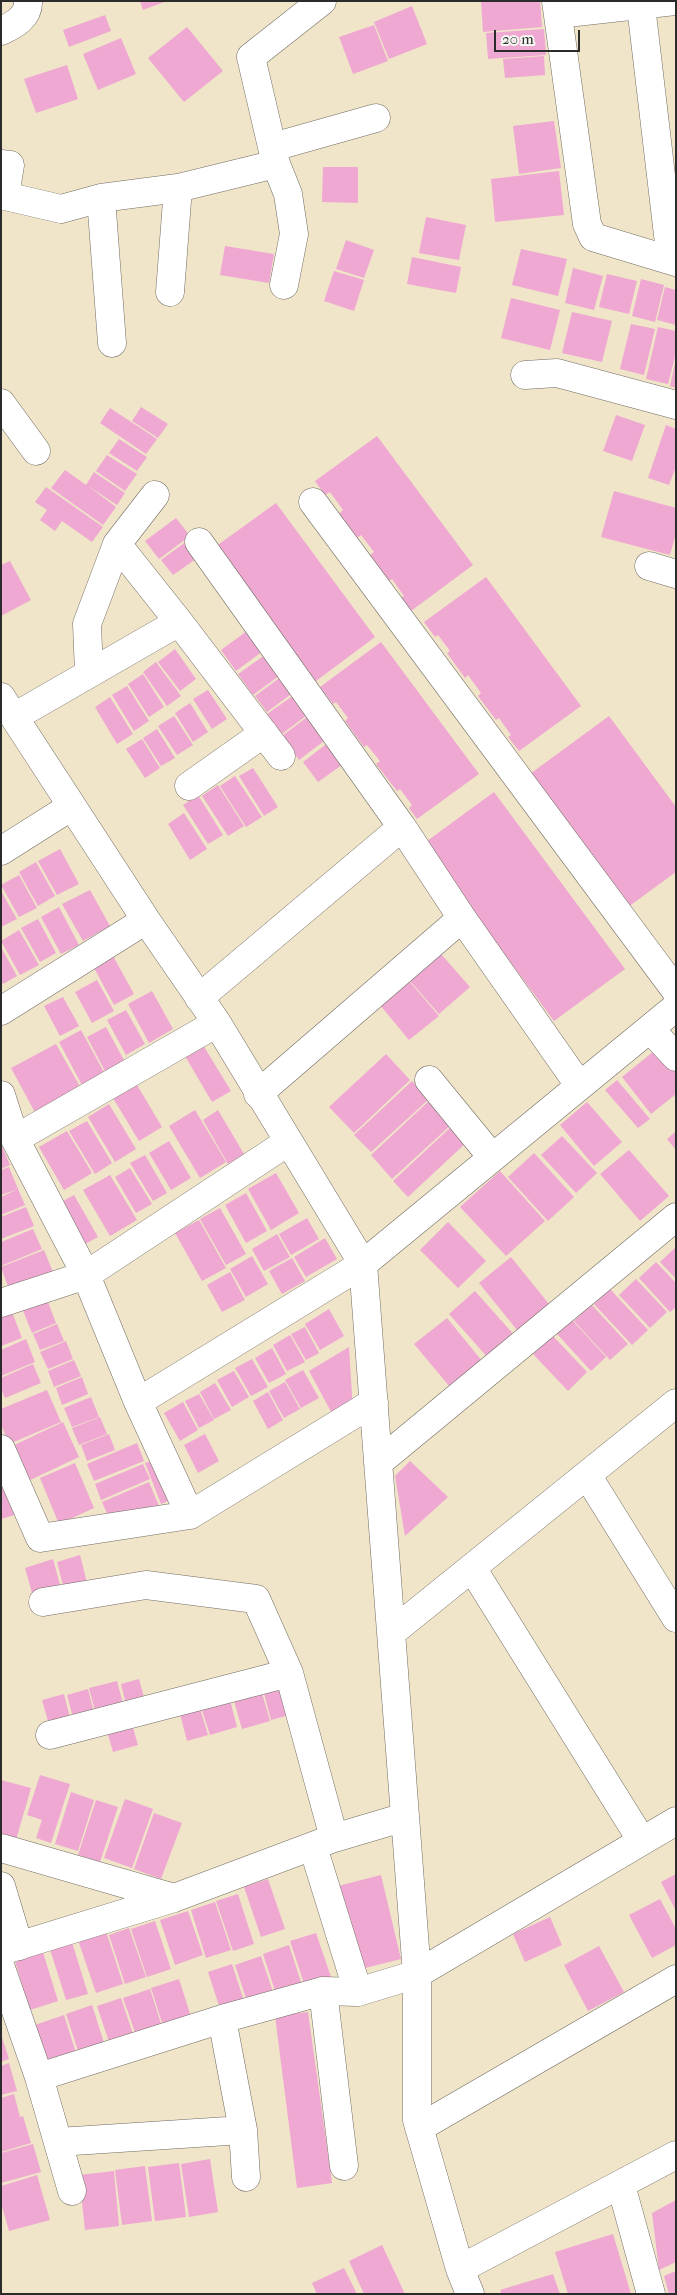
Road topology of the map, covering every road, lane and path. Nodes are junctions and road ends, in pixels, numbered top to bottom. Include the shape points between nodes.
1 (28, 1) edge
2 (322, 1) edge
3 (674, 1) edge
4 (641, 6) junction
5 (557, 7) edge
6 (1, 31) edge
7 (376, 118) dead end
8 (274, 156) junction
9 (1, 164) edge
10 (178, 188) junction
11 (100, 198) junction
12 (673, 261) edge
13 (284, 285) dead end
14 (170, 292) dead end
15 (112, 343) dead end
16 (525, 375) dead end
17 (1, 403) edge
18 (676, 405) edge
19 (36, 451) dead end
20 (155, 495) dead end
21 (313, 502) dead end
22 (199, 542) dead end
23 (117, 544) junction
24 (649, 566) dead end
25 (676, 574) edge
26 (180, 622) junction
27 (90, 673) junction
28 (8, 707) edge
29 (264, 733) junction
30 (281, 756) dead end
31 (189, 786) dead end
32 (72, 806) junction
33 (402, 827) junction
34 (1, 851) edge
35 (462, 918) junction
36 (146, 920) junction
37 (676, 991) edge
38 (199, 998) junction
39 (676, 1007) edge
40 (1, 1011) edge
41 (217, 1023) junction
42 (650, 1029) junction
43 (676, 1057) edge
44 (429, 1080) dead end
45 (579, 1085) junction
46 (258, 1094) junction
47 (1, 1096) edge
48 (15, 1139) junction
49 (288, 1142) junction
50 (492, 1157) junction
51 (676, 1217) edge
52 (363, 1264) junction
53 (86, 1274) junction
54 (1, 1303) edge
55 (138, 1402) junction
56 (374, 1402) junction
57 (676, 1403) edge
58 (4, 1463) edge
59 (378, 1463) junction
60 (587, 1475) junction
61 (190, 1515) junction
62 (472, 1568) junction
63 (43, 1602) dead end
64 (676, 1618) edge
65 (391, 1633) junction
66 (289, 1673) junction
67 (50, 1735) dead end
68 (405, 1817) junction
69 (676, 1821) edge
70 (642, 1841) junction
71 (323, 1842) junction
72 (1, 1848) edge
73 (1, 1886) edge
74 (174, 1898) junction
75 (10, 1948) edge
76 (1, 1968) edge
77 (417, 1974) junction
78 (676, 1979) edge
79 (323, 1990) junction
80 (358, 1992) junction
81 (222, 2019) junction
82 (39, 2077) junction
83 (419, 2128) junction
84 (243, 2130) junction
85 (58, 2142) junction
86 (676, 2155) edge
87 (344, 2166) dead end
88 (246, 2177) dead end
89 (621, 2185) junction
90 (72, 2191) dead end
91 (467, 2287) edge
92 (651, 2294) edge

1 - 6 street via 29,7 22,18
2 - 8 street via 251,57
3 - 4 street
4 - 5 street
4 - 12 street
5 - 12 street via 587,224 593,237
7 - 8 street
8 - 10 street
8 - 13 street via 288,194 294,234
9 - 11 street via 10,165 5,196 61,209
10 - 11 street
10 - 14 street
11 - 15 street
16 - 18 street via 557,373
17 - 19 street
20 - 23 street
21 - 37 street
22 - 33 street
23 - 26 street
23 - 27 street via 86,624
24 - 25 street
26 - 27 street
26 - 29 street
27 - 28 street
28 - 32 street
29 - 30 street
29 - 31 street
32 - 34 street
32 - 36 street
33 - 35 street
33 - 38 street
35 - 45 street
35 - 46 street
36 - 38 street
36 - 40 street
38 - 41 street
39 - 42 street
41 - 46 street
41 - 48 street
42 - 43 street
42 - 45 street
44 - 50 street
45 - 50 street
46 - 49 street
47 - 48 street
48 - 53 street
49 - 52 street
49 - 53 street
50 - 52 street
51 - 59 street
52 - 55 street
52 - 56 street
53 - 54 street
53 - 55 street
55 - 61 street
56 - 59 street
56 - 61 street
57 - 60 street
58 - 61 street via 40,1538
59 - 65 street
60 - 62 street
60 - 64 street
62 - 65 street
62 - 70 street
63 - 66 street via 146,1584 256,1599
65 - 68 street
66 - 67 street
66 - 71 street
68 - 71 street
68 - 77 street
69 - 70 street
70 - 77 street
71 - 74 street
71 - 80 street
72 - 74 street
73 - 75 street
74 - 75 street
76 - 82 street
77 - 80 street
77 - 83 street
78 - 83 street
79 - 80 street
79 - 81 street
79 - 87 street
81 - 82 street
81 - 84 street
82 - 85 street
83 - 91 street
84 - 85 street
84 - 88 street
85 - 90 street
86 - 89 street
89 - 91 street
89 - 92 street

